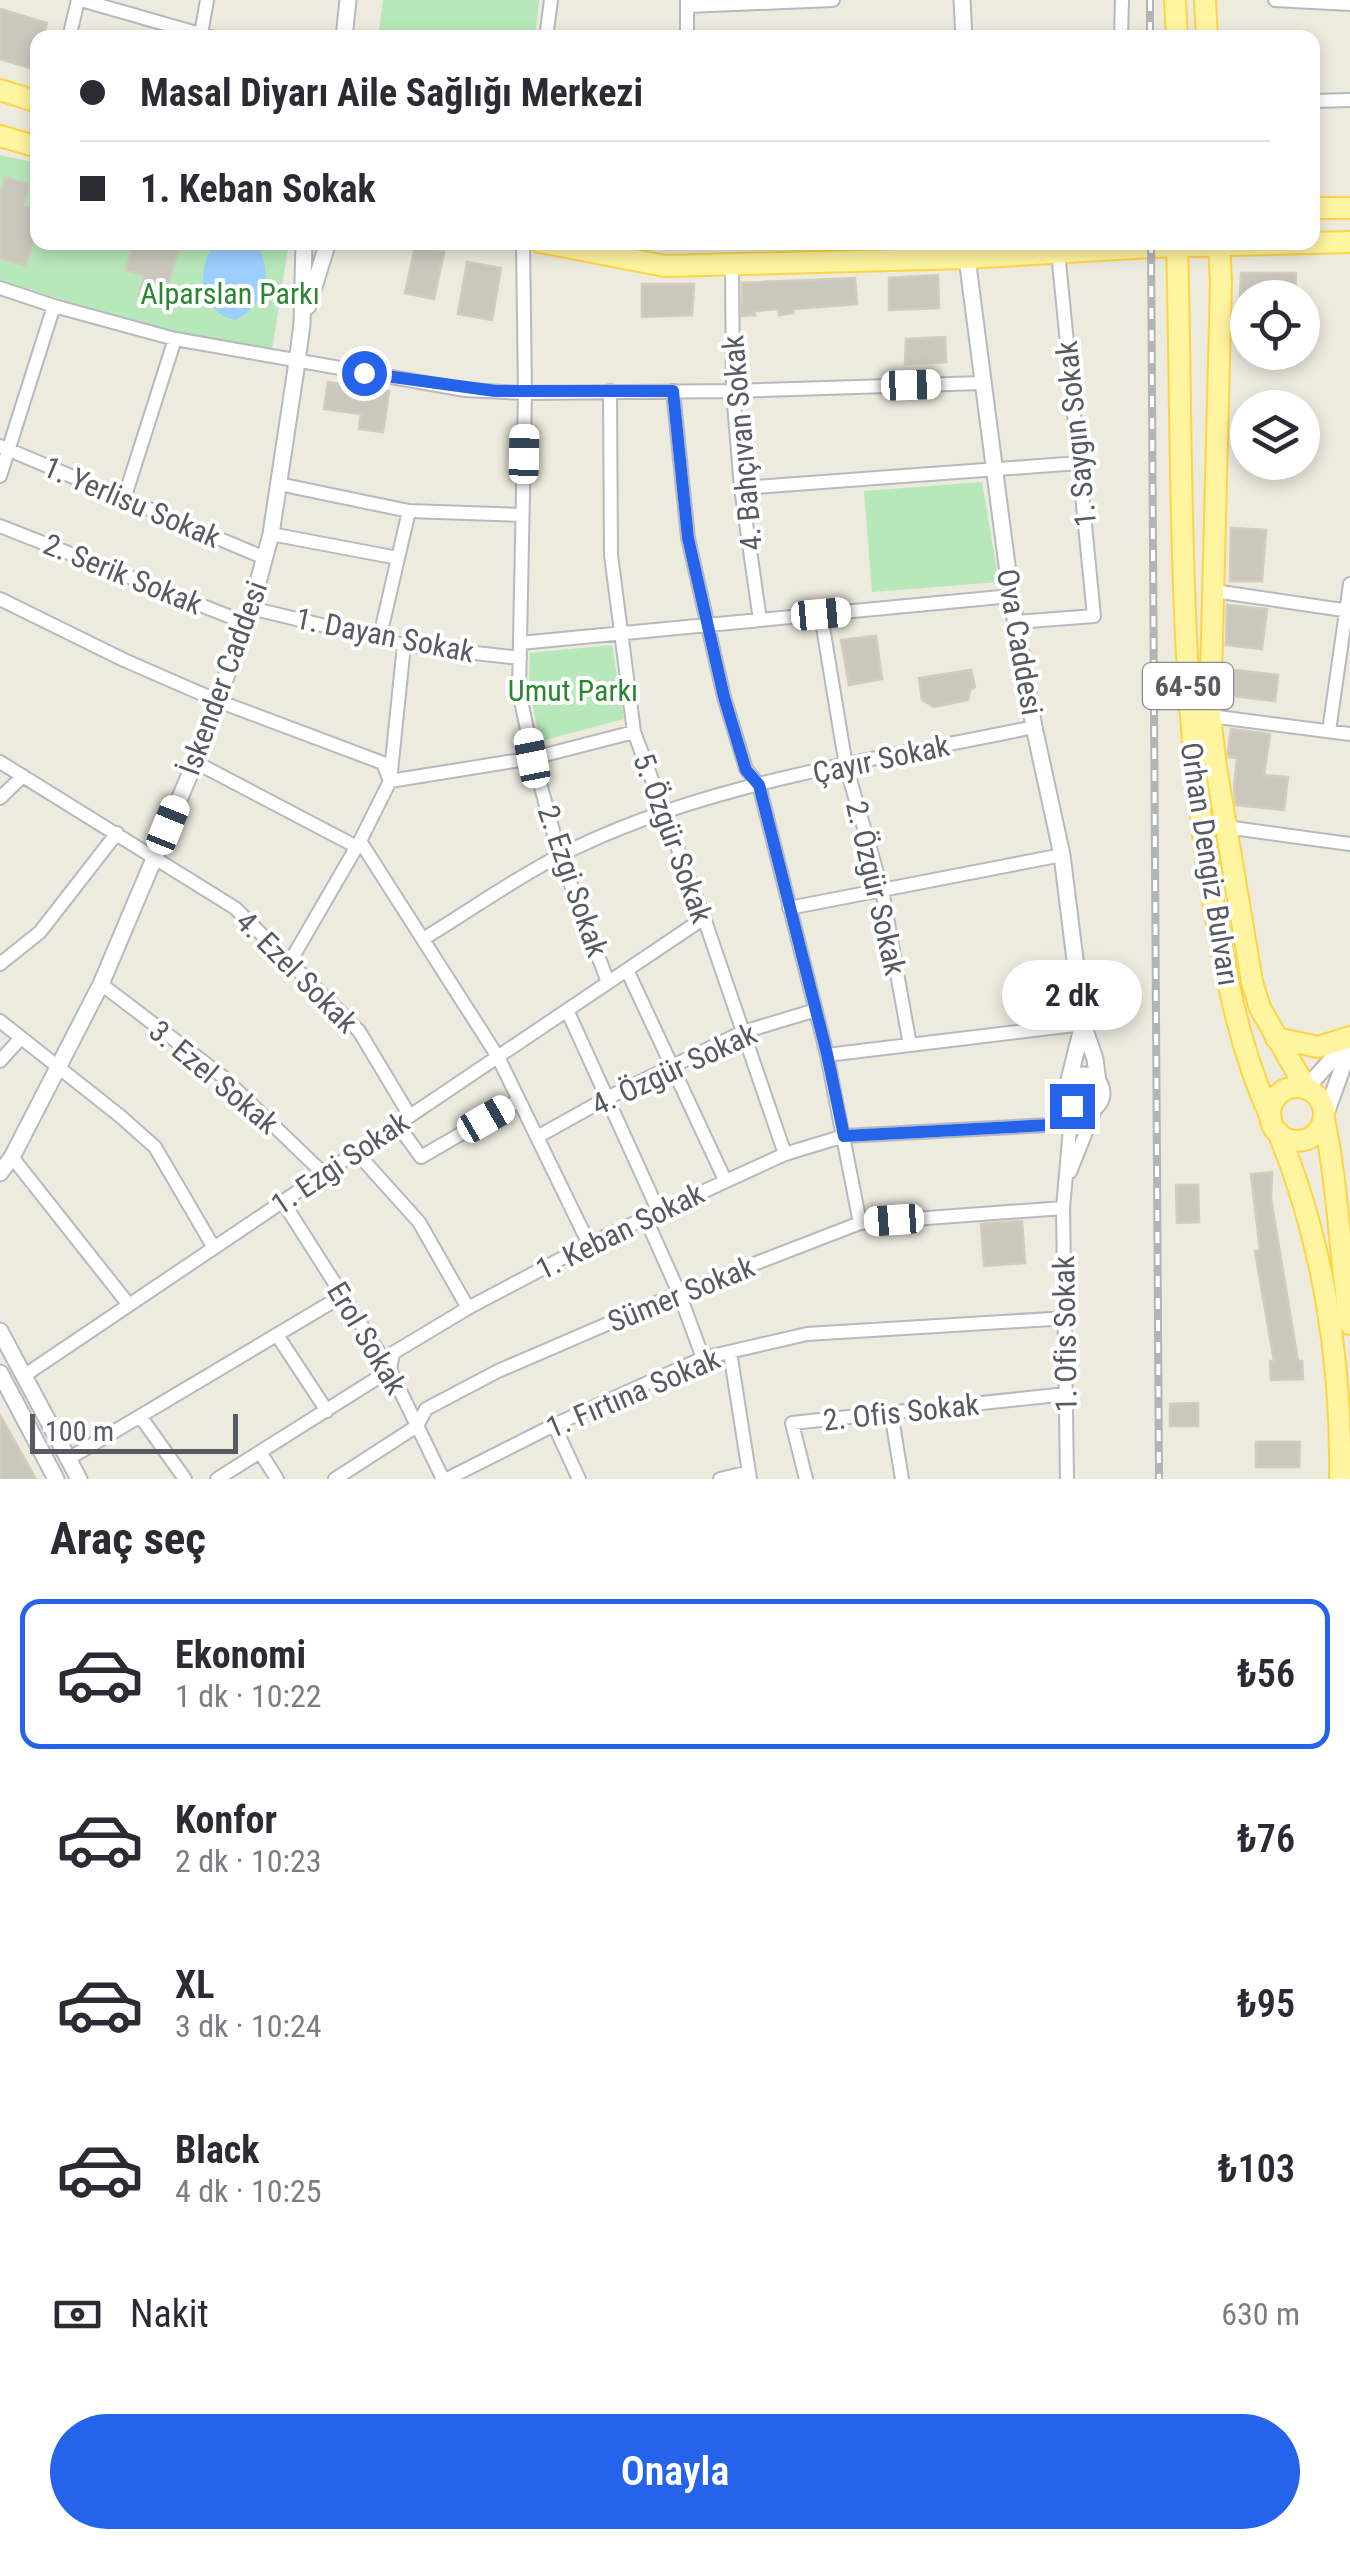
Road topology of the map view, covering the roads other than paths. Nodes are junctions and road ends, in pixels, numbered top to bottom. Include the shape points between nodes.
1 (80, 0) edge
2 (208, 0) edge
3 (348, 0) edge
4 (550, 0) edge
5 (833, 0) edge
6 (962, 0) edge
7 (1122, 0) edge
8 (1175, 0) edge
9 (1205, 0) edge
10 (1275, 0) edge
11 (687, 3) edge
12 (1350, 4) edge
13 (71, 30) edge
14 (187, 30) edge
15 (208, 30) edge
16 (345, 30) edge
17 (547, 30) edge
18 (687, 30) edge
19 (964, 30) edge
20 (1121, 30) edge
21 (1176, 30) edge
22 (1207, 30) edge
23 (0, 90) edge
24 (30, 99) edge
25 (1320, 100) edge
26 (1350, 100) edge
27 (0, 136) edge
28 (30, 145) edge
29 (1320, 208) edge
30 (1350, 208) edge
31 (1320, 242) edge
32 (1350, 242) edge
33 (304, 250) edge
34 (325, 250) edge
35 (523, 250) edge
36 (582, 250) edge
37 (960, 250) edge
38 (1088, 250) edge
39 (1177, 250) edge
40 (1219, 250) edge
41 (1058, 252) junction
42 (732, 264) junction
43 (0, 288) edge
44 (54, 306) junction
45 (302, 324) junction
46 (175, 338) junction
47 (297, 362) junction
48 (982, 383) junction
49 (733, 390) junction
50 (673, 391) junction
51 (610, 392) junction
52 (525, 393) junction
53 (4, 448) edge
54 (1079, 463) junction
55 (993, 471) junction
56 (0, 476) edge
57 (279, 484) junction
58 (741, 488) junction
59 (124, 499) junction
60 (409, 511) junction
61 (522, 515) junction
62 (0, 526) edge
63 (271, 534) junction
64 (265, 558) junction
65 (398, 558) junction
66 (1350, 584) edge
67 (1214, 591) junction
68 (1011, 596) junction
69 (0, 600) edge
70 (1348, 611) edge
71 (821, 614) junction
72 (249, 615) junction
73 (760, 620) junction
74 (1016, 622) junction
75 (707, 626) junction
76 (620, 634) junction
77 (379, 640) junction
78 (520, 643) junction
79 (404, 645) junction
80 (520, 658) junction
81 (218, 701) junction
82 (1210, 716) junction
83 (1034, 727) junction
84 (1329, 731) junction
85 (634, 732) junction
86 (1350, 734) edge
87 (532, 758) junction
88 (0, 762) edge
89 (194, 762) junction
90 (846, 766) junction
91 (23, 776) junction
92 (390, 780) junction
93 (759, 785) junction
94 (0, 798) edge
95 (664, 813) junction
96 (1224, 826) junction
97 (117, 833) junction
98 (358, 844) junction
99 (1350, 844) edge
100 (1062, 855) junction
101 (156, 856) junction
102 (560, 856) junction
103 (882, 890) junction
104 (789, 908) junction
105 (704, 918) junction
106 (423, 939) junction
107 (291, 960) junction
108 (0, 964) edge
109 (627, 970) junction
110 (608, 982) junction
111 (101, 984) junction
112 (567, 1010) junction
113 (816, 1010) junction
114 (0, 1021) edge
115 (1083, 1024) junction
116 (743, 1032) junction
117 (1276, 1038) junction
118 (20, 1040) junction
119 (1350, 1042) edge
120 (910, 1044) junction
121 (827, 1054) junction
122 (498, 1056) junction
123 (0, 1061) edge
124 (672, 1066) junction
125 (58, 1070) junction
126 (1098, 1082) junction
127 (1068, 1088) junction
128 (1306, 1088) junction
129 (608, 1098) junction
130 (519, 1100) junction
131 (1072, 1106) junction
132 (1096, 1106) junction
133 (1324, 1119) junction
134 (404, 1120) junction
135 (1274, 1125) junction
136 (844, 1136) junction
137 (537, 1137) junction
138 (356, 1152) junction
139 (785, 1154) junction
140 (12, 1157) junction
141 (0, 1172) edge
142 (324, 1174) junction
143 (725, 1180) junction
144 (1064, 1188) junction
145 (283, 1202) junction
146 (1063, 1208) junction
147 (658, 1210) junction
148 (645, 1217) junction
149 (860, 1223) junction
150 (1344, 1236) edge
151 (589, 1244) junction
152 (214, 1248) junction
153 (679, 1293) junction
154 (342, 1296) junction
155 (129, 1306) junction
156 (468, 1308) junction
157 (1066, 1318) junction
158 (1350, 1324) edge
159 (0, 1331) edge
160 (276, 1335) junction
161 (730, 1352) junction
162 (703, 1358) junction
163 (390, 1370) junction
164 (26, 1376) junction
165 (2, 1386) edge
166 (1066, 1394) junction
167 (327, 1411) junction
168 (891, 1412) junction
169 (140, 1416) junction
170 (554, 1425) junction
171 (417, 1426) junction
172 (260, 1452) junction
173 (68, 1459) junction
174 (358, 1464) junction
175 (750, 1475) edge
176 (56, 1479) edge
177 (78, 1479) edge
178 (185, 1479) edge
179 (217, 1479) edge
180 (277, 1479) edge
181 (334, 1479) edge
182 (368, 1479) edge
183 (445, 1479) edge
184 (580, 1479) edge
185 (720, 1479) edge
186 (806, 1479) edge
187 (902, 1479) edge
188 (1066, 1479) edge
189 (1340, 1479) edge

1 - 13 street
1 - 14 street
2 - 15 street
3 - 16 street
4 - 17 street
5 - 11 street
6 - 19 street
7 - 20 street
8 - 21 main road
9 - 22 main road
10 - 12 street
11 - 18 street
23 - 24 main road
25 - 26 street
27 - 28 main road
29 - 30 main road
31 - 32 main road
33 - 45 street
34 - 45 street
35 - 52 street, 2. Ezgi Sokak
36 - 42 main road via 665,266
37 - 41 main road
37 - 42 main road
37 - 48 street, Ova Caddesi
38 - 41 main road
39 - 135 main road, Orhan Dengiz Bulvarı / 64-50 via 1188,716 1200,826 1237,1030
40 - 67 main road, Orhan Dengiz Bulvarı / 64-50
41 - 54 street, 1. Saygın Sokak
42 - 49 street, 4. Bahçıvan Sokak
43 - 44 street
44 - 46 street
44 - 53 street
45 - 47 street, İskender Caddesi
46 - 47 street
46 - 59 street
47 - 52 street via 465,390
47 - 57 street, İskender Caddesi
48 - 49 street
48 - 55 street, Ova Caddesi
49 - 50 street
49 - 58 street, 4. Bahçıvan Sokak
50 - 51 street
50 - 75 street via 688,538
51 - 52 street
51 - 76 street, 5. Özgür Sokak via 611,555
52 - 61 street, 2. Ezgi Sokak
53 - 56 street
53 - 59 street, 1. Yerlisu Sokak
54 - 55 street
54 - 74 street, 1. Saygın Sokak via 1094,616
55 - 58 street
55 - 68 street, Ova Caddesi
57 - 60 street
57 - 63 street, İskender Caddesi
58 - 73 street, 4. Bahçıvan Sokak
59 - 64 street, 1. Yerlisu Sokak
60 - 61 street
60 - 65 street
61 - 78 street, 2. Ezgi Sokak
62 - 72 street, 2. Serik Sokak
63 - 64 street, İskender Caddesi
63 - 65 street
64 - 72 street, İskender Caddesi
65 - 77 street
66 - 70 street
67 - 70 street
67 - 82 main road, Orhan Dengiz Bulvarı / 64-50
68 - 71 street
68 - 74 street, Ova Caddesi
69 - 81 street
70 - 84 street
71 - 73 street
71 - 90 street, 2. Özgür Sokak
72 - 77 street, 1. Dayan Sokak
72 - 81 street, İskender Caddesi
73 - 75 street
74 - 83 street, Ova Caddesi
75 - 76 street
75 - 93 street via 746,770
76 - 78 street
76 - 85 street, 5. Özgür Sokak
77 - 79 street, 1. Dayan Sokak
78 - 80 street, 2. Ezgi Sokak
79 - 80 street, 1. Dayan Sokak
79 - 92 street
80 - 87 street, 2. Ezgi Sokak
81 - 89 street, İskender Caddesi
81 - 92 street via 382,763
82 - 84 street
82 - 96 main road, Orhan Dengiz Bulvarı / 64-50
83 - 90 street, Çayır Sokak
83 - 100 street, Ova Caddesi
84 - 86 street
85 - 87 street
85 - 95 street, 5. Özgür Sokak
87 - 92 street
87 - 102 street, 2. Ezgi Sokak
88 - 91 street, 4. Ezel Sokak
89 - 98 street
89 - 101 street, İskender Caddesi
90 - 93 street, Çayır Sokak
90 - 103 street, 2. Özgür Sokak
91 - 94 street
91 - 97 street, 4. Ezel Sokak
92 - 98 street
93 - 95 street, Çayır Sokak
93 - 104 street
95 - 102 street, Çayır Sokak
95 - 105 street, 5. Özgür Sokak
96 - 99 street
96 - 117 main road, Orhan Dengiz Bulvarı / 64-50 via 1252,982
97 - 101 street, 4. Ezel Sokak
97 - 108 street via 40,932
98 - 106 street
98 - 107 street
100 - 103 street
100 - 115 street, Ova Caddesi
101 - 107 street, 4. Ezel Sokak via 235,908
101 - 111 street, İskender Caddesi
102 - 106 street, Çayır Sokak
102 - 110 street, 2. Ezgi Sokak
103 - 104 street
103 - 120 street, 2. Özgür Sokak
104 - 113 street
105 - 109 street, 1. Ezgi Sokak
105 - 116 street, 5. Özgür Sokak
106 - 122 street
107 - 134 street, 4. Ezel Sokak via 358,1031
109 - 110 street, 1. Ezgi Sokak
109 - 124 street
110 - 112 street, 1. Ezgi Sokak
111 - 125 street, İskender Caddesi
111 - 142 street, 3. Ezel Sokak via 222,1076
112 - 122 street, 1. Ezgi Sokak
112 - 129 street
113 - 116 street, 4. Özgür Sokak
113 - 121 street
114 - 118 street
115 - 120 street
115 - 126 street
115 - 127 street
116 - 124 street, 4. Özgür Sokak
116 - 139 street, 5. Özgür Sokak
117 - 119 main road via 1318,1047
117 - 128 main road, Orhan Dengiz Bulvarı / 64-50
118 - 123 street
118 - 125 street
119 - 128 street
119 - 133 street
120 - 121 street
121 - 136 street
122 - 130 street
122 - 134 street, 1. Ezgi Sokak
124 - 129 street, 4. Özgür Sokak
124 - 143 street
125 - 140 street, İskender Caddesi
125 - 152 street via 154,1147
126 - 127 street via 1078,1077
126 - 132 street
127 - 131 street
128 - 133 main road, Orhan Dengiz Bulvarı / 64-50 via 1318,1097
128 - 135 main road via 1280,1093 1270,1109
129 - 137 street, 4. Özgür Sokak
129 - 147 street
130 - 134 street, 4. Ezel Sokak via 421,1157
130 - 137 street
131 - 132 street
131 - 136 street, 1. Keban Sokak via 1049,1125
131 - 144 street, 1. Ofis Sokak
132 - 144 street
133 - 135 main road via 1309,1138 1292,1140
133 - 150 main road, Orhan Dengiz Bulvarı / 64-50
134 - 138 street, 1. Ezgi Sokak
135 - 189 main road, Orhan Dengiz Bulvarı / 64-50 via 1294,1172 1319,1269 1337,1379
136 - 139 street, 1. Keban Sokak
136 - 149 street
137 - 151 street
138 - 142 street, 1. Ezgi Sokak
138 - 156 street via 420,1222
139 - 143 street, 1. Keban Sokak
140 - 141 street, İskender Caddesi
140 - 155 street
142 - 145 street, 1. Ezgi Sokak
143 - 147 street, 1. Keban Sokak
144 - 146 street, 1. Ofis Sokak
145 - 152 street, 1. Ezgi Sokak
145 - 154 street, Erol Sokak
146 - 149 street, Sümer Sokak
146 - 157 street, 1. Ofis Sokak
147 - 148 street, 1. Keban Sokak
148 - 151 street, 1. Keban Sokak
148 - 153 street
149 - 153 street, Sümer Sokak
150 - 158 main road, Orhan Dengiz Bulvarı / 64-50
151 - 156 street, 1. Keban Sokak
152 - 155 street, 1. Ezgi Sokak
153 - 162 street
153 - 171 street, Sümer Sokak via 498,1371 426,1410
154 - 160 street
154 - 163 street, Erol Sokak
155 - 164 street, 1. Ezgi Sokak
156 - 163 street, 1. Keban Sokak via 393,1353
157 - 161 street, 1. Fırtına Sokak via 807,1334
157 - 166 street, 1. Ofis Sokak
159 - 164 street
160 - 167 street
160 - 169 street
161 - 162 street, 1. Fırtına Sokak
161 - 175 street
162 - 170 street, 1. Fırtına Sokak
163 - 167 street, 1. Keban Sokak
163 - 171 street, Erol Sokak
164 - 165 street
164 - 173 street
165 - 176 street
166 - 168 street, 2. Ofis Sokak
166 - 188 street, 1. Ofis Sokak
167 - 172 street, 1. Keban Sokak
168 - 186 street, 2. Ofis Sokak via 792,1423
168 - 187 street
169 - 173 street
169 - 178 street
170 - 183 street, 1. Fırtına Sokak
170 - 184 street
171 - 174 street, Sümer Sokak
171 - 183 street, Erol Sokak
172 - 179 street, 1. Keban Sokak
172 - 180 street
173 - 177 street
174 - 181 street, Sümer Sokak
174 - 182 street
175 - 185 street

